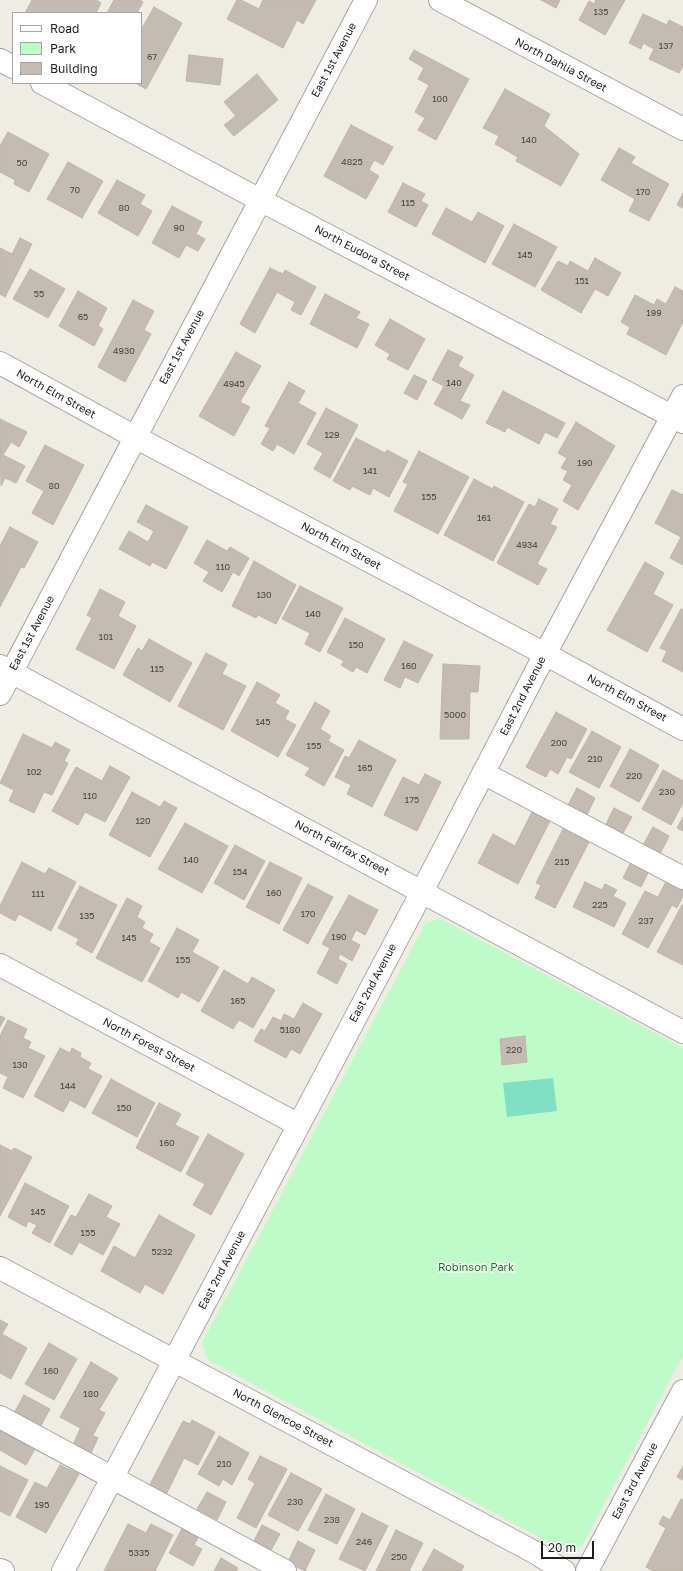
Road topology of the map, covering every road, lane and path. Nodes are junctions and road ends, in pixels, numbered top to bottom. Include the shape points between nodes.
1 (366, 0) edge
2 (440, 0) edge
3 (0, 60) edge
4 (12, 66) edge
5 (44, 84) edge
6 (683, 129) edge
7 (260, 200) junction
8 (0, 363) edge
9 (683, 396) edge
10 (678, 419) edge
11 (135, 437) junction
12 (545, 654) junction
13 (6, 669) edge
14 (0, 694) edge
15 (683, 729) edge
16 (483, 773) junction
17 (683, 878) edge
18 (422, 891) junction
19 (0, 965) edge
20 (683, 1032) edge
21 (299, 1125) junction
22 (0, 1268) edge
23 (174, 1360) junction
24 (683, 1391) edge
25 (0, 1417) edge
26 (113, 1477) junction
27 (64, 1571) edge
28 (285, 1571) edge
29 (564, 1571) edge
30 (587, 1571) edge

1 - 7 street, East 1st Avenue
2 - 6 street, North Dahlia Street
3 - 4 street
5 - 7 street, North Eudora Street
7 - 10 street, North Eudora Street
7 - 11 street, East 1st Avenue
8 - 11 street, North Elm Street
9 - 10 street, East 2nd Avenue
10 - 12 street, East 2nd Avenue
11 - 12 street, North Elm Street
11 - 13 street, East 1st Avenue
12 - 15 street, North Elm Street
12 - 16 street, East 2nd Avenue
13 - 14 street, East 1st Avenue
13 - 18 street, North Fairfax Street
16 - 17 street
16 - 18 street, East 2nd Avenue
18 - 20 street, North Fairfax Street
18 - 21 street, East 2nd Avenue
19 - 21 street, North Forest Street
21 - 23 street, East 2nd Avenue
22 - 23 street, North Glencoe Street
23 - 26 street, East 2nd Avenue
23 - 29 street, North Glencoe Street via 536,1553
24 - 30 street, East 3rd Avenue
25 - 26 street
26 - 27 street, East 2nd Avenue
26 - 28 street

